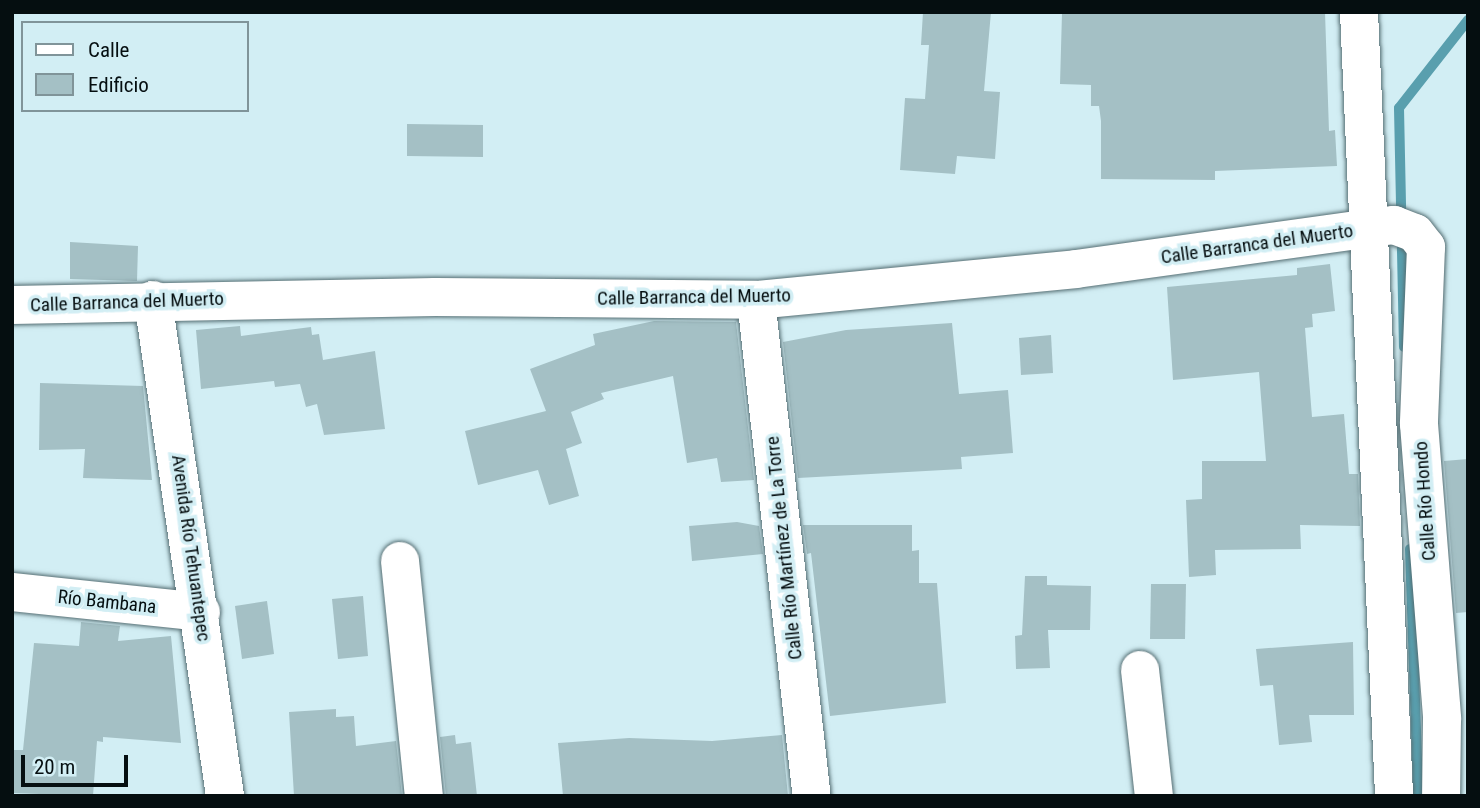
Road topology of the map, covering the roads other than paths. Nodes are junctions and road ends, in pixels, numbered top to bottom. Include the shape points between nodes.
1 (1359, 12) edge
2 (1393, 229) junction
3 (153, 300) junction
4 (756, 300) junction
5 (12, 306) edge
6 (400, 561) dead end
7 (12, 592) edge
8 (201, 612) junction
9 (1140, 670) dead end
10 (225, 796) edge
11 (424, 796) edge
12 (812, 796) edge
13 (1154, 796) edge
14 (1394, 796) edge
15 (1441, 796) edge

1 - 2 street
2 - 4 street, Calle Barranca del Muerto via 1076,269
2 - 14 street
2 - 15 street, Calle Río Hondo via 1426,247 1419,424 1442,719
3 - 4 street, Calle Barranca del Muerto
3 - 5 street, Calle Barranca del Muerto
3 - 8 street, Avenida Río Tehuantepec
4 - 12 street, Calle Río Martínez de La Torre
6 - 11 street
7 - 8 street, Río Bambana
8 - 10 street, Avenida Río Tehuantepec
9 - 13 street

